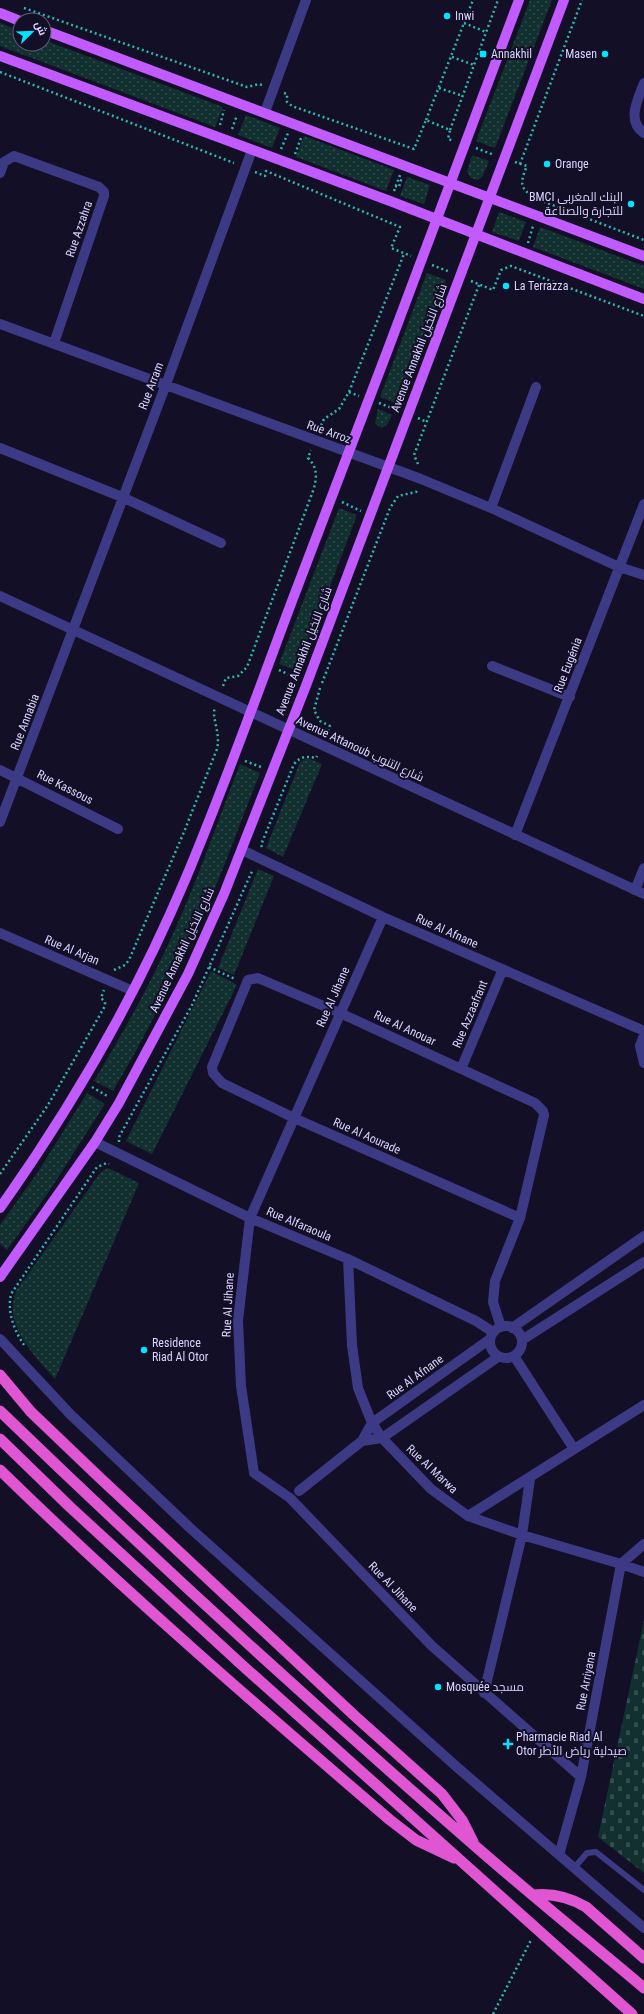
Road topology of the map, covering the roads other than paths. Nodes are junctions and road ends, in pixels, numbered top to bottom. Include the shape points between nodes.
1 (306, 0) edge
2 (519, 0) edge
3 (564, 0) edge
4 (0, 13) edge
5 (12, 18) edge
6 (52, 33) edge
7 (0, 56) edge
8 (644, 83) edge
9 (266, 112) junction
10 (644, 133) edge
11 (252, 150) junction
12 (0, 173) edge
13 (450, 182) junction
14 (489, 198) junction
15 (437, 219) junction
16 (476, 234) junction
17 (644, 256) edge
18 (644, 299) edge
19 (0, 324) edge
20 (54, 343) junction
21 (165, 386) junction
22 (536, 387) dead end
23 (0, 448) edge
24 (348, 453) junction
25 (387, 467) junction
26 (122, 497) junction
27 (644, 504) edge
28 (491, 508) junction
29 (221, 543) dead end
30 (620, 566) junction
31 (644, 575) edge
32 (0, 596) edge
33 (74, 630) junction
34 (492, 666) dead end
35 (570, 697) junction
36 (250, 712) junction
37 (288, 731) junction
38 (0, 770) edge
39 (17, 778) junction
40 (0, 822) edge
41 (118, 829) dead end
42 (515, 835) junction
43 (242, 850) junction
44 (644, 868) edge
45 (640, 892) edge
46 (383, 916) junction
47 (0, 933) edge
48 (503, 969) junction
49 (133, 991) junction
50 (340, 1013) junction
51 (644, 1031) edge
52 (644, 1035) edge
53 (644, 1063) edge
54 (212, 1067) joint
55 (461, 1069) junction
56 (294, 1118) junction
57 (94, 1142) junction
58 (0, 1208) edge
59 (250, 1218) junction
60 (520, 1218) junction
61 (644, 1236) edge
62 (348, 1259) junction
63 (644, 1262) edge
64 (0, 1278) edge
65 (512, 1328) junction
66 (495, 1333) junction
67 (0, 1339) edge
68 (522, 1340) junction
69 (514, 1356) junction
70 (498, 1357) junction
71 (0, 1375) edge
72 (644, 1405) edge
73 (0, 1411) edge
74 (372, 1423) junction
75 (382, 1438) junction
76 (0, 1439) edge
77 (362, 1441) junction
78 (574, 1449) junction
79 (0, 1470) edge
80 (530, 1479) junction
81 (299, 1492) dead end
82 (468, 1516) junction
83 (522, 1535) junction
84 (644, 1544) edge
85 (621, 1564) junction
86 (644, 1572) edge
87 (484, 1693) junction
88 (581, 1777) junction
89 (475, 1846) junction
90 (559, 1855) junction
91 (460, 1860) junction
92 (574, 1868) junction
93 (644, 1890) edge
94 (534, 1895) junction
95 (644, 1928) edge
96 (644, 1958) edge
97 (644, 1988) edge
98 (632, 2014) edge

1 - 9 street
2 - 13 main road
3 - 14 main road, Avenue Annakhil شارع النخيل
4 - 5 main road
6 - 9 main road
7 - 11 main road
8 - 10 street via 634,118
9 - 13 main road
11 - 15 main road
11 - 21 street, Rue Arram
12 - 20 street, Rue Azzahra via 4,162 14,156 104,192
13 - 14 main road
13 - 15 main road
14 - 16 main road, Avenue Annakhil شارع النخيل
14 - 17 main road
15 - 16 main road
15 - 24 main road
16 - 18 main road
16 - 25 main road, Avenue Annakhil شارع النخيل
19 - 20 street, Rue Arroz
20 - 21 street, Rue Arroz
21 - 24 street, Rue Arroz
21 - 26 street, Rue Arram
22 - 28 street
23 - 26 street
24 - 25 street, Rue Arroz
24 - 36 main road
25 - 28 street, Rue Arroz
25 - 37 main road, Avenue Annakhil شارع النخيل
26 - 29 street
26 - 33 street, Rue Arram
27 - 30 street, Rue Eugénia
28 - 30 street, Rue Arroz
30 - 31 street, Rue Arroz
30 - 35 street, Rue Eugénia
32 - 33 street, Avenue Attanoub شارع التنوب
33 - 36 street, Avenue Attanoub شارع التنوب
33 - 39 street, Rue Annabia
34 - 35 street
35 - 42 street, Rue Eugénia
36 - 37 street, Avenue Attanoub شارع التنوب
36 - 49 main road via 184,882
37 - 42 street, Avenue Attanoub شارع التنوب
37 - 43 main road, Avenue Annakhil شارع النخيل
38 - 39 street, Rue Kassous
39 - 40 street, Rue Annabia
39 - 41 street, Rue Kassous
42 - 45 street, Avenue Attanoub شارع التنوب
43 - 46 street, Rue Al Afnane
43 - 57 main road, Avenue Annakhil شارع النخيل via 188,974 119,1103
44 - 45 street
46 - 48 street, Rue Al Afnane
46 - 50 street, Rue Al Jihane
47 - 49 street, Rue Al Arjan
48 - 51 street, Rue Al Afnane
48 - 55 street, Rue Azzaafrant
49 - 58 main road via 83,1082
50 - 54 street, Rue Al Anouar via 258,978 248,982
50 - 55 street, Rue Al Anouar
50 - 56 street, Rue Al Jihane
52 - 53 street via 640,1046
54 - 56 street, Rue Al Aourade via 213,1073 222,1083
55 - 60 street, Rue Al Anouar via 535,1103 543,1111
56 - 59 street, Rue Al Jihane
56 - 60 street, Rue Al Aourade
57 - 59 street, Rue Alfaraoula
57 - 64 main road, Avenue Annakhil شارع النخيل
59 - 62 street, Rue Alfaraoula
59 - 87 street, Rue Al Jihane via 238,1320 241,1386 254,1473 290,1498 432,1646
60 - 66 street via 494,1287
61 - 65 street
62 - 66 street, Rue Alfaraoula via 476,1321
62 - 74 street, Rue Al Marwa via 352,1345 358,1388
63 - 68 street
65 - 66 street
65 - 68 street
66 - 70 street via 491,1349
66 - 74 street, Rue Al Afnane
67 - 90 street via 70,1414 190,1527 458,1768
68 - 69 street via 519,1352
69 - 70 street
69 - 78 street
70 - 75 street
71 - 89 highway via 31,1412 99,1477 442,1794 462,1820
72 - 78 street
73 - 89 highway via 84,1493
74 - 75 street, Rue Al Marwa
74 - 77 street, Rue Al Afnane
75 - 77 street
75 - 82 street, Rue Al Marwa via 431,1489
76 - 91 highway via 70,1508
77 - 81 street, Rue Al Afnane
78 - 80 street
79 - 91 highway via 227,1680 390,1820 416,1840
80 - 82 street
80 - 83 street
82 - 83 street, Rue Al Marwa
83 - 85 street, Rue Al Marwa
83 - 87 street
84 - 85 street
85 - 86 street, Rue Al Marwa
85 - 88 street, Rue Arriyana
87 - 88 street, Rue Al Jihane
88 - 90 street, Rue Arriyana
89 - 94 highway
90 - 92 street
91 - 98 highway
92 - 93 lane via 587,1853 596,1852
92 - 95 street
94 - 96 highway via 555,1895 576,1901
94 - 97 highway

